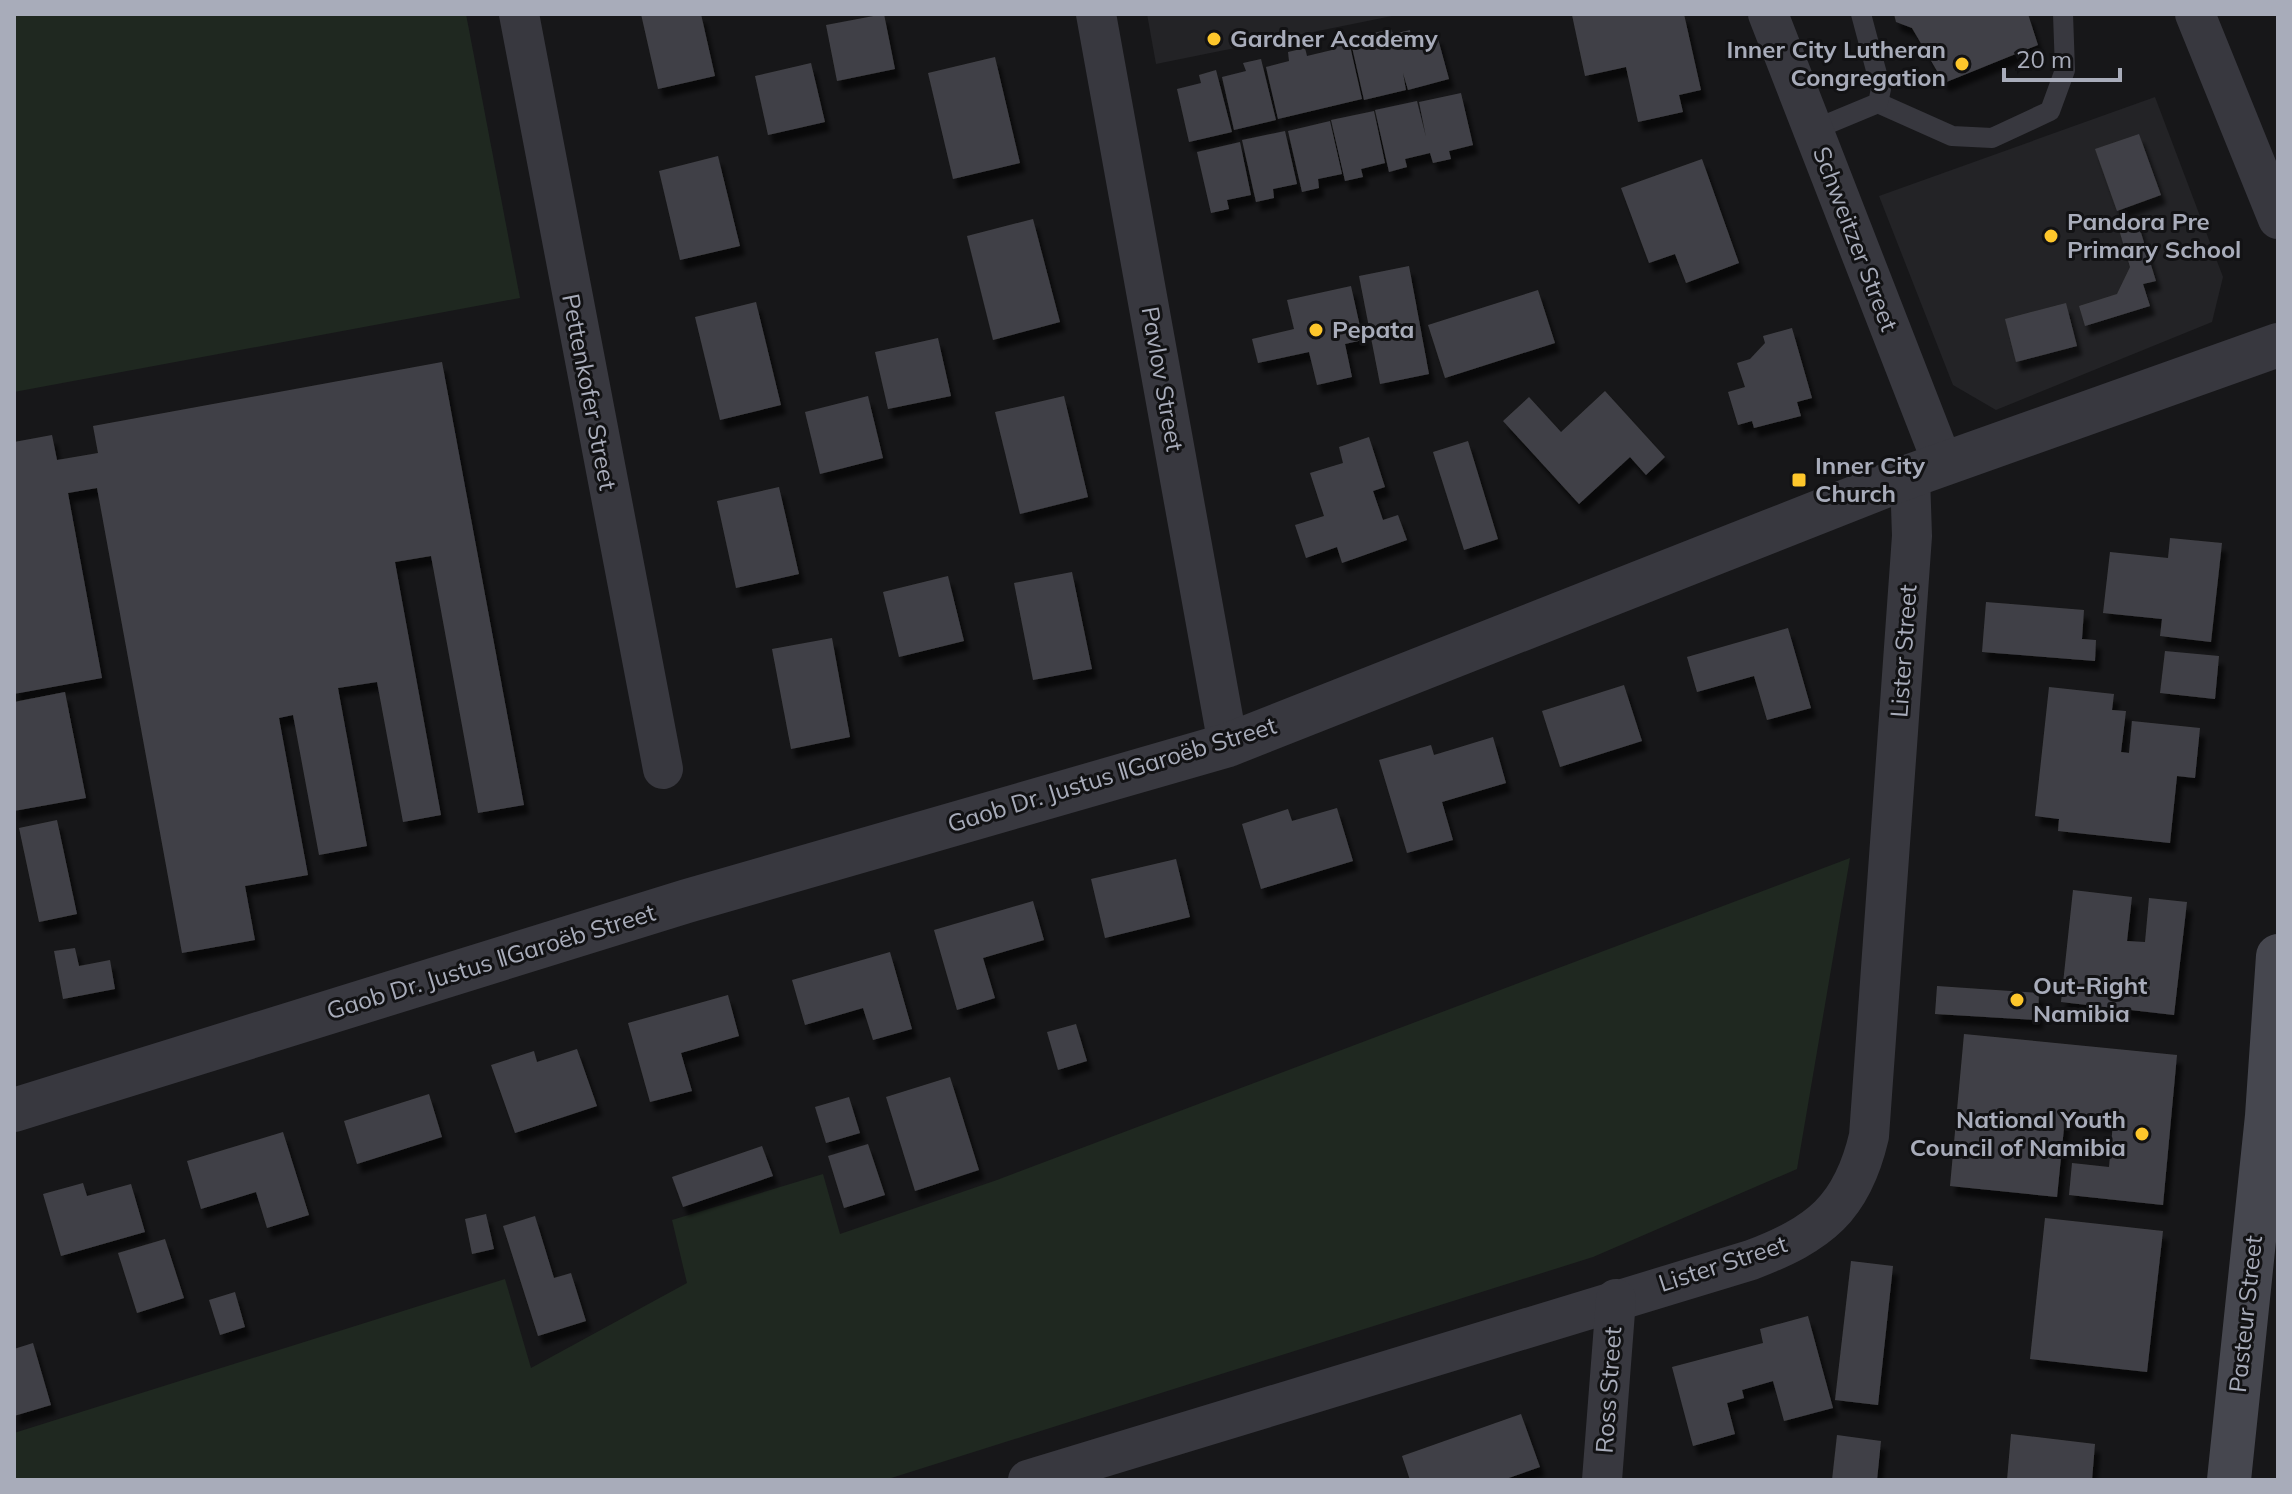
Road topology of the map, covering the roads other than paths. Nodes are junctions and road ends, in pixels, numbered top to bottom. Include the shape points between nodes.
1 (519, 14) edge
2 (1096, 14) edge
3 (1768, 14) edge
4 (1861, 14) edge
5 (2063, 14) edge
6 (2195, 14) edge
7 (1878, 103) junction
8 (1813, 130) junction
9 (2278, 219) edge
10 (2278, 345) edge
11 (1927, 470) junction
12 (1228, 745) junction
13 (663, 769) dead end
14 (2278, 956) edge
15 (14, 1110) edge
16 (1616, 1299) junction
17 (1028, 1480) edge
18 (1602, 1480) edge
19 (2229, 1480) edge

1 - 13 street, Pettenkofer Street
2 - 12 street, Pavlov Street
3 - 8 street, Schweitzer Street
4 - 7 lane via 1881,89
5 - 7 lane via 2065,70 2050,111 1992,138 1952,136
6 - 9 street
7 - 8 lane
8 - 11 street, Schweitzer Street
10 - 11 street, Gaob Dr. Justus ǁGaroëb Street
11 - 12 street, Gaob Dr. Justus ǁGaroëb Street
11 - 16 street, Lister Street via 1912,536 1869,1136 1860,1175 1815,1229 1784,1248
12 - 15 street, Gaob Dr. Justus ǁGaroëb Street via 687,901
14 - 19 main road, Pasteur Street
16 - 17 street, Lister Street
16 - 18 street, Ross Street

